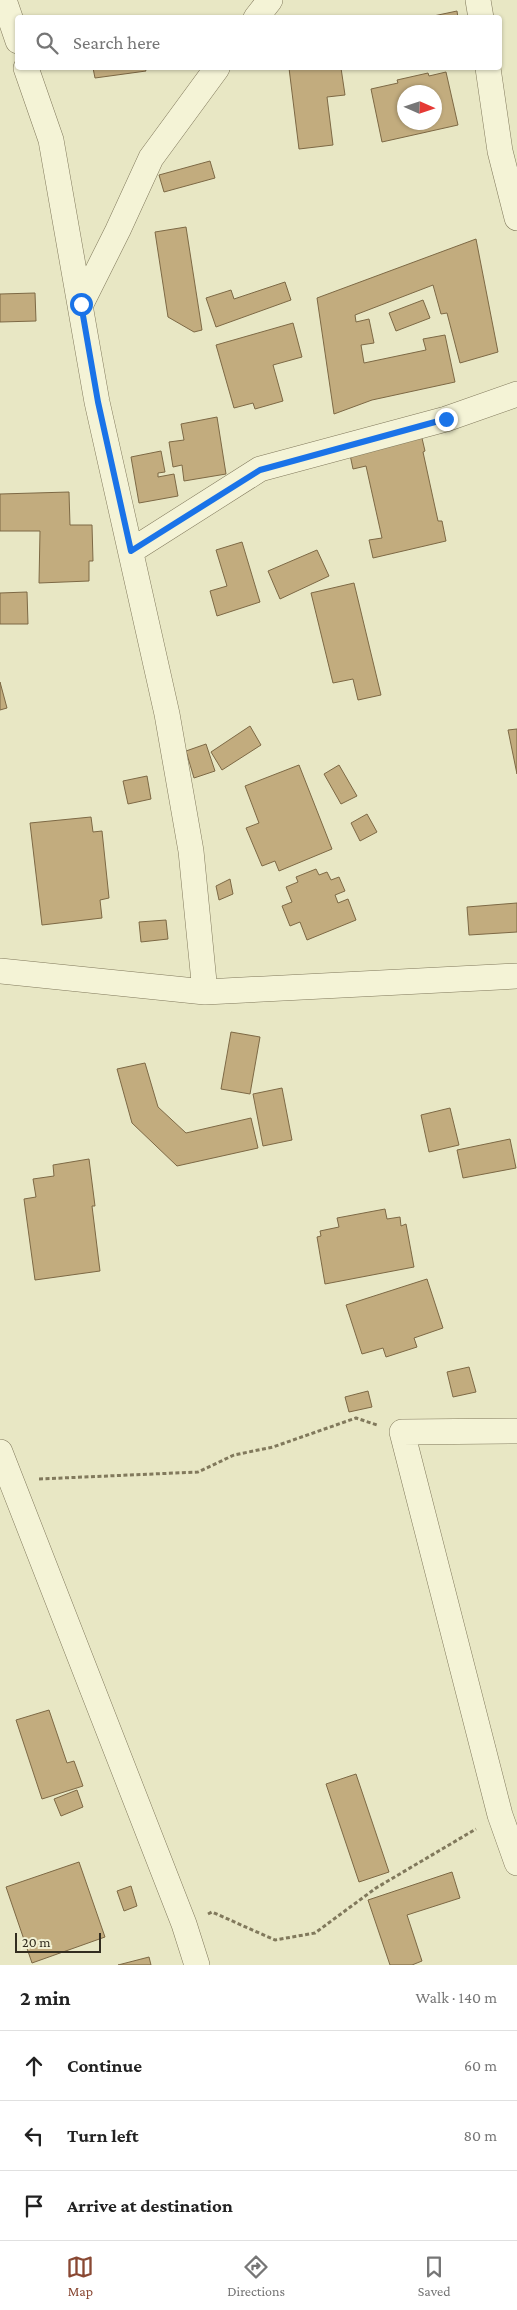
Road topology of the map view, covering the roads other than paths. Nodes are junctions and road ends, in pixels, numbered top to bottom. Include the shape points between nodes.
1 (4, 0) edge
2 (270, 0) edge
3 (478, 0) edge
4 (258, 15) edge
5 (480, 15) edge
6 (15, 32) edge
7 (27, 70) edge
8 (216, 70) edge
9 (489, 70) edge
10 (509, 149) edge
11 (517, 218) edge
12 (81, 304) junction
13 (517, 394) edge
14 (131, 551) junction
15 (0, 971) edge
16 (517, 976) edge
17 (205, 992) junction
18 (517, 1431) edge
19 (0, 1452) edge
20 (517, 1863) edge
21 (197, 1965) edge

1 - 6 street
2 - 4 street
3 - 5 street
7 - 12 street via 51,140
8 - 12 street via 151,158
9 - 10 street
10 - 11 street
12 - 14 street via 98,402
13 - 14 street via 446,419 260,470
14 - 17 street via 191,851
15 - 17 street
16 - 17 street
18 - 20 street via 402,1432 500,1815
19 - 21 street via 184,1924

